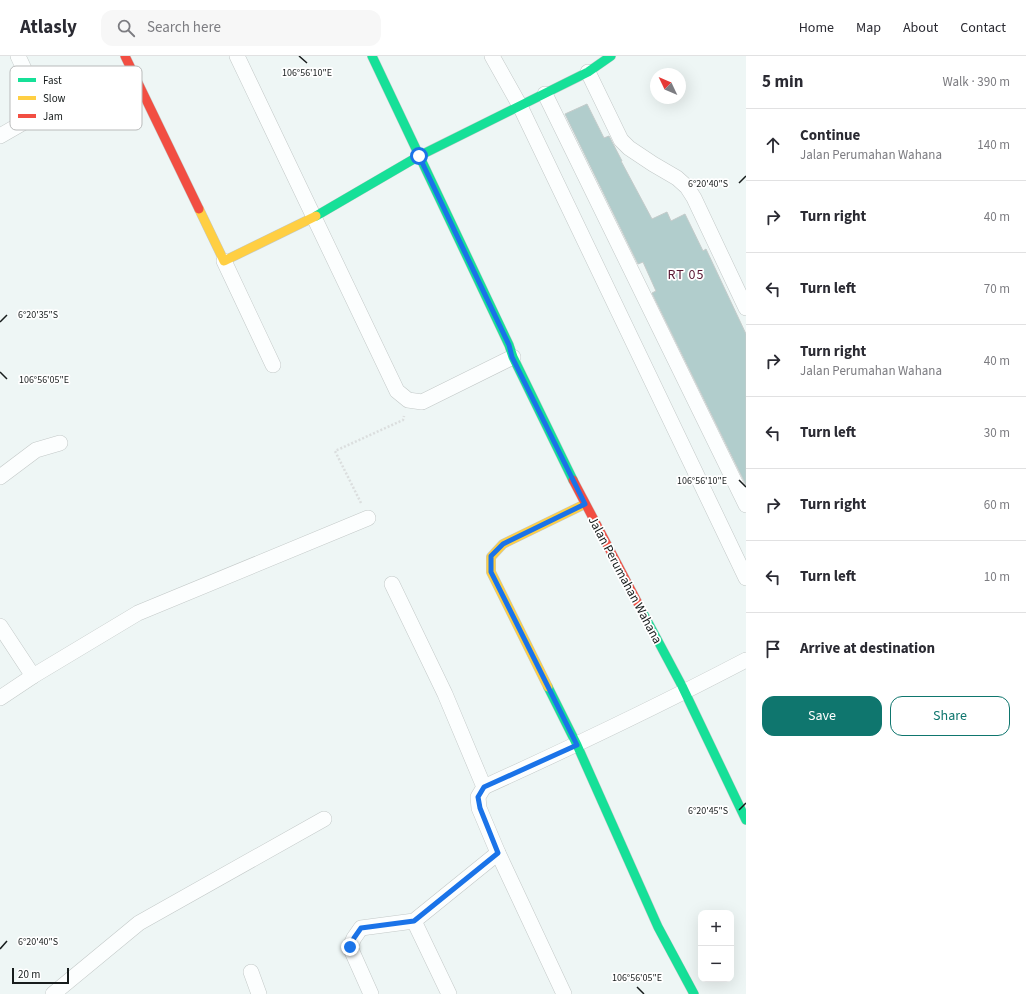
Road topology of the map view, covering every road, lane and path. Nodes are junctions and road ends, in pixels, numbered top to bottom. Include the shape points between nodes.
1 (18, 56) edge
2 (125, 56) edge
3 (237, 56) edge
4 (372, 56) edge
5 (492, 56) edge
6 (611, 56) edge
7 (23, 66) edge
8 (130, 66) edge
9 (588, 72) junction
10 (142, 91) edge
11 (546, 94) junction
12 (520, 106) junction
13 (10, 130) edge
14 (0, 136) edge
15 (419, 156) junction
16 (314, 217) junction
17 (224, 261) junction
18 (746, 308) edge
19 (512, 357) junction
20 (273, 365) dead end
21 (408, 400) junction
22 (60, 443) dead end
23 (0, 477) edge
24 (585, 504) junction
25 (746, 505) edge
26 (368, 518) joint
27 (746, 578) edge
28 (392, 584) dead end
29 (0, 626) edge
30 (746, 660) edge
31 (33, 676) junction
32 (684, 692) junction
33 (0, 698) edge
34 (577, 745) junction
35 (484, 787) junction
36 (324, 819) dead end
37 (746, 820) edge
38 (498, 853) junction
39 (414, 921) junction
40 (251, 972) dead end
41 (53, 994) edge
42 (259, 994) edge
43 (371, 994) edge
44 (450, 994) edge
45 (564, 994) edge
46 (694, 994) edge

1 - 7 street
2 - 8 street
3 - 16 street
4 - 15 street, Jalan Perumahan Wahana
5 - 12 street
6 - 9 street
9 - 11 street
9 - 18 street via 620,140 687,187
10 - 17 street
11 - 12 street
11 - 25 street
12 - 15 street
12 - 27 street
13 - 14 street
15 - 16 street
15 - 19 street, Jalan Perumahan Wahana via 509,345
16 - 17 street
16 - 21 street via 397,391
17 - 20 street
19 - 21 street via 422,402
19 - 24 street, Jalan Perumahan Wahana
21 - 26 path via 403,420 335,451
22 - 23 street via 36,450
24 - 32 street, Jalan Perumahan Wahana
24 - 34 street via 503,544 491,556 491,572
26 - 31 street via 138,613
28 - 35 street via 445,694
29 - 31 street
30 - 32 street
31 - 33 street
32 - 34 street
32 - 37 street, Jalan Perumahan Wahana
34 - 35 street
34 - 46 street via 658,927
35 - 38 street via 478,797 480,808
36 - 41 street via 139,923
38 - 39 street
38 - 45 street
39 - 43 street via 361,928 354,938 350,947
39 - 44 street
40 - 42 street

